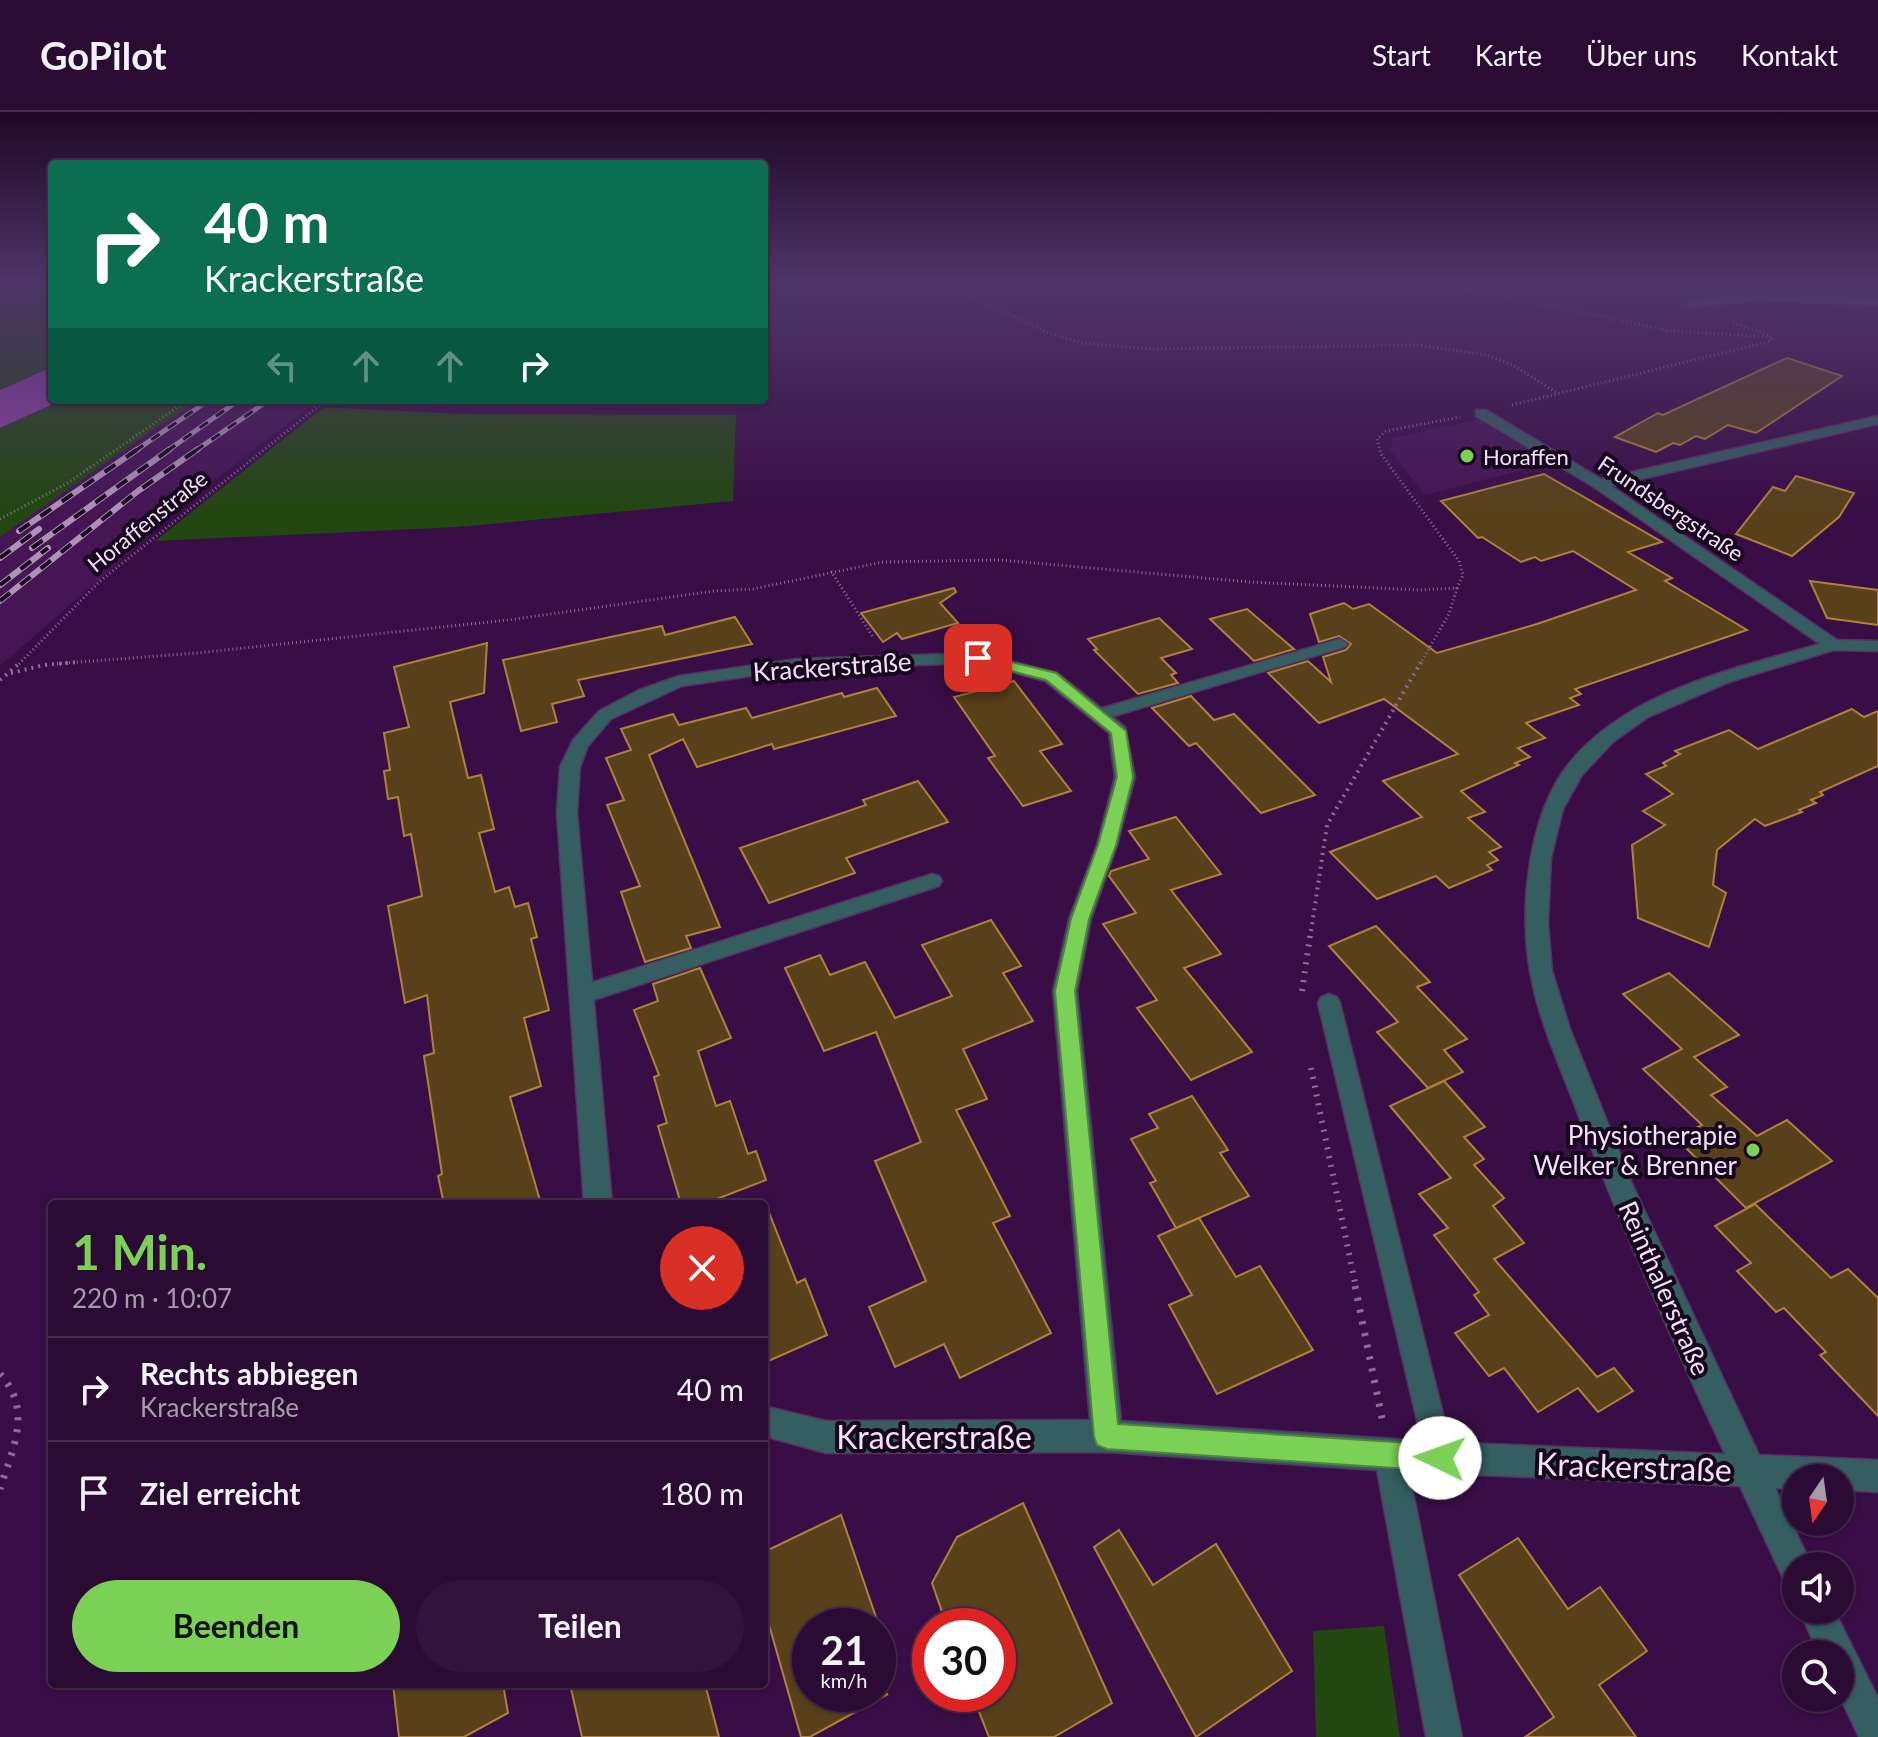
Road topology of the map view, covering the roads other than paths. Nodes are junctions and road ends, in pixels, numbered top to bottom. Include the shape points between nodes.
1 (1481, 413) road end
2 (1878, 420) edge
3 (1599, 484) junction
4 (1340, 644) dead end
5 (1833, 645) junction
6 (1878, 646) edge
7 (1098, 715) junction
8 (932, 881) dead end
9 (581, 995) junction
10 (1329, 1003) dead end
11 (598, 1200) edge
12 (768, 1422) edge
13 (1107, 1436) junction
14 (1390, 1456) junction
15 (1440, 1458) junction
16 (1749, 1471) junction
17 (1878, 1476) edge
18 (1788, 1552) edge
19 (1854, 1688) edge
20 (1444, 1737) edge
21 (1878, 1737) edge

1 - 3 street, Frundsbergstraße
2 - 3 street
3 - 5 street, Frundsbergstraße
4 - 7 lane
5 - 6 street, Reinthalerstraße
5 - 16 street, Reinthalerstraße via 1682,694 1606,738 1574,771 1553,809 1541,858 1541,971 1558,1029 1620,1188
7 - 9 street, Krackerstraße via 1051,677 978,658 797,664 679,681 605,715 580,744 570,767 567,813
7 - 13 street, Krackerstraße via 1118,731 1125,777 1080,919 1065,991
8 - 9 lane
9 - 11 street, Krackerstraße
10 - 15 lane
12 - 13 street, Krackerstraße via 826,1437
13 - 14 street, Krackerstraße
14 - 15 street, Krackerstraße
14 - 20 street
15 - 16 street, Krackerstraße
16 - 17 street, Krackerstraße
16 - 18 street, Reinthalerstraße
19 - 21 street

